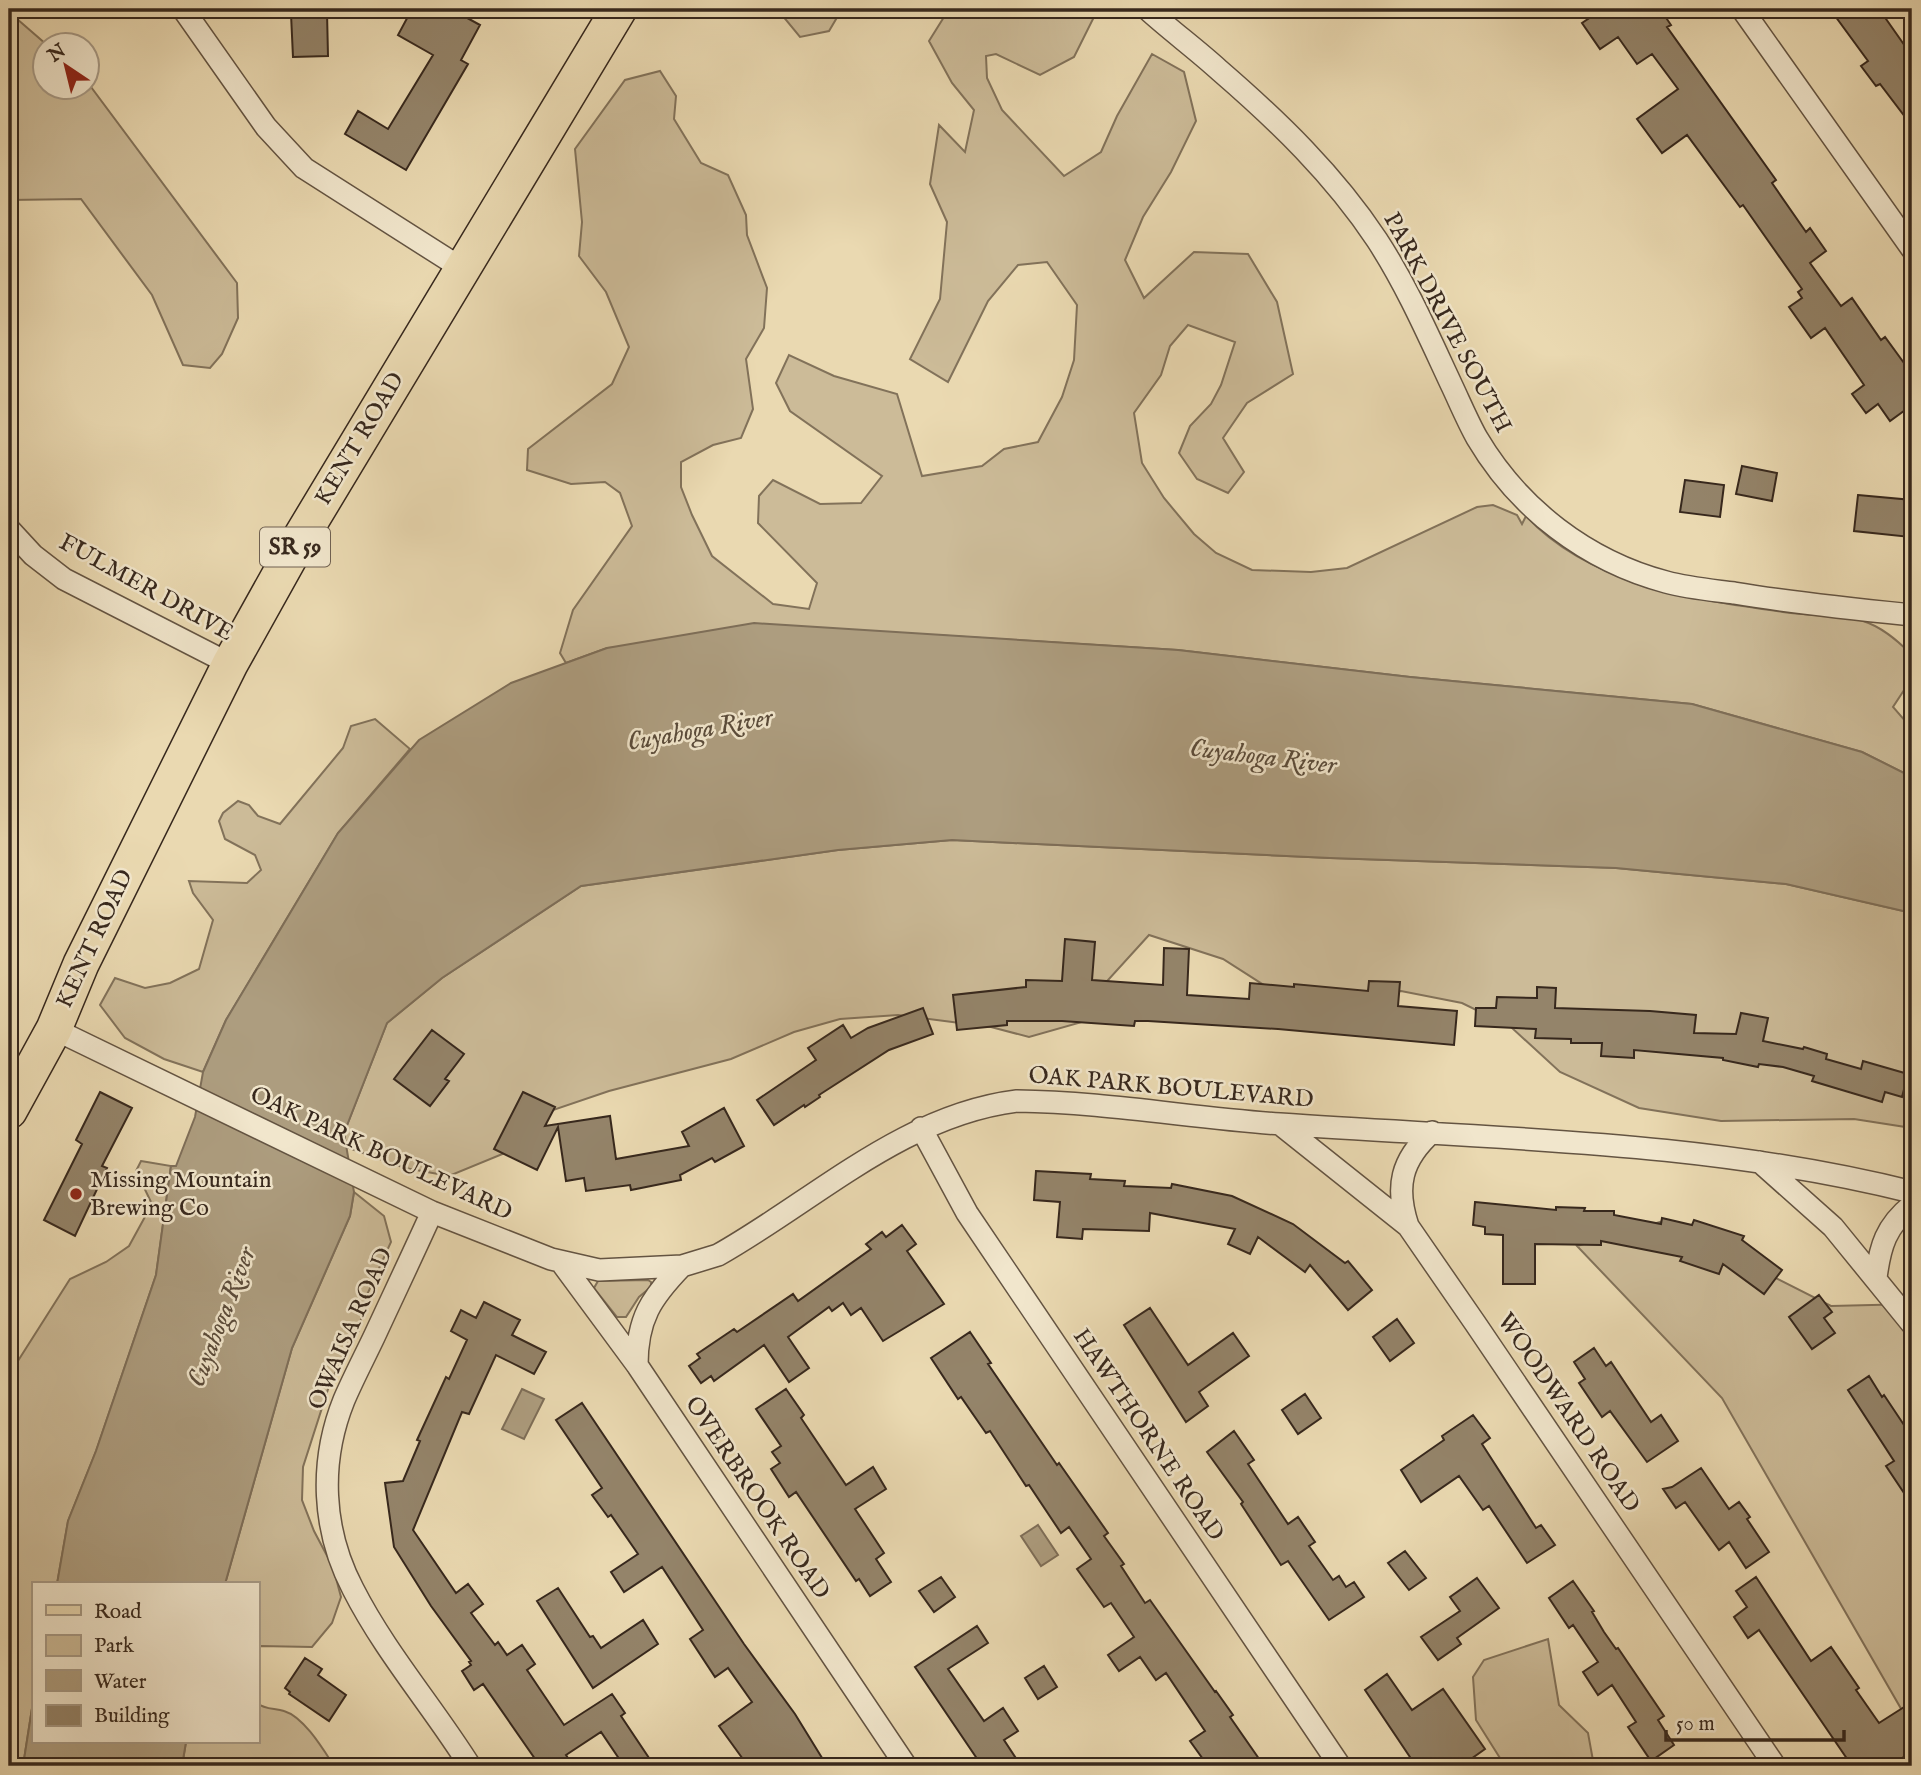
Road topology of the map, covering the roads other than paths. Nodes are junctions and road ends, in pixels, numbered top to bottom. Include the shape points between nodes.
1 (183, 9) edge
2 (619, 9) edge
3 (1147, 9) edge
4 (1742, 9) edge
5 (1912, 249) edge
6 (461, 268) junction
7 (9, 529) edge
8 (1912, 615) edge
9 (230, 664) junction
10 (54, 1029) junction
11 (10, 1107) edge
12 (1280, 1124) junction
13 (921, 1128) junction
14 (1432, 1132) junction
15 (1760, 1162) junction
16 (1912, 1192) edge
17 (1912, 1205) edge
18 (432, 1212) junction
19 (1408, 1226) junction
20 (561, 1262) junction
21 (682, 1266) junction
22 (1876, 1278) junction
23 (1912, 1324) edge
24 (637, 1365) junction
25 (470, 1766) edge
26 (906, 1766) edge
27 (1340, 1766) edge
28 (1775, 1766) edge

1 - 6 street via 266,127 304,168
2 - 6 main road, KENT ROAD / SR 59
3 - 8 street, PARK DRIVE SOUTH via 1270,115 1341,191 1399,279 1477,438 1523,499 1546,520 1610,561 1696,589
4 - 5 street
6 - 9 main road, KENT ROAD / SR 59
7 - 9 street, FULMER DRIVE via 64,579
9 - 10 main road, KENT ROAD / SR 59 via 81,964
10 - 11 main road, KENT ROAD / SR 59
10 - 18 street, OAK PARK BOULEVARD
12 - 13 street, OAK PARK BOULEVARD via 1017,1101
12 - 14 street, OAK PARK BOULEVARD
12 - 19 street, WOODWARD ROAD
13 - 21 street, OAK PARK BOULEVARD via 750,1237 718,1255
13 - 27 street, HAWTHORNE ROAD via 967,1213
14 - 15 street, OAK PARK BOULEVARD via 1654,1148
14 - 19 street via 1405,1165 1401,1199
15 - 16 street, OAK PARK BOULEVARD
15 - 22 street via 1833,1227
17 - 22 street via 1891,1227 1880,1250
18 - 20 street, OAK PARK BOULEVARD
18 - 25 street, OWAISA ROAD via 344,1400 331,1446 326,1493 337,1553 352,1588
19 - 28 street, WOODWARD ROAD
20 - 21 street, OAK PARK BOULEVARD via 599,1270
20 - 24 street, OVERBROOK ROAD
21 - 24 street via 652,1299 642,1319
22 - 23 street
24 - 26 street, OVERBROOK ROAD

